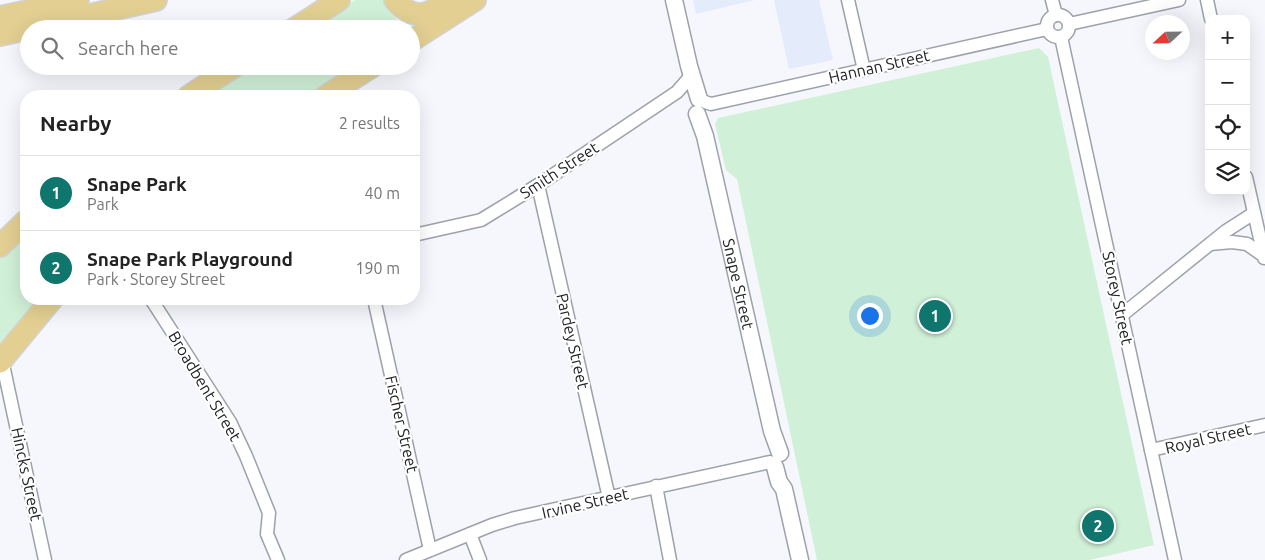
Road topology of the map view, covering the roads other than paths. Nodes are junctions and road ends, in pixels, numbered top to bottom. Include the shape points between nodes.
1 (78, 0) edge
2 (156, 0) edge
3 (339, 0) edge
4 (395, 0) edge
5 (451, 0) edge
6 (475, 0) edge
7 (674, 0) edge
8 (848, 0) edge
9 (1052, 0) edge
10 (1179, 0) edge
11 (1207, 0) edge
12 (1210, 15) edge
13 (1056, 16) junction
14 (0, 17) edge
15 (64, 20) edge
16 (308, 20) edge
17 (1068, 24) junction
18 (1047, 29) junction
19 (20, 30) edge
20 (0, 34) edge
21 (420, 35) edge
22 (1060, 37) junction
23 (864, 70) junction
24 (690, 71) junction
25 (222, 75) edge
26 (359, 75) edge
27 (199, 90) edge
28 (337, 90) edge
29 (702, 106) junction
30 (538, 185) junction
31 (1250, 194) edge
32 (1254, 212) junction
33 (20, 227) edge
34 (420, 234) edge
35 (1210, 244) junction
36 (0, 246) edge
37 (1264, 259) edge
38 (47, 305) edge
39 (155, 305) edge
40 (375, 305) edge
41 (1122, 315) junction
42 (1, 361) edge
43 (1265, 425) edge
44 (1151, 450) junction
45 (776, 461) junction
46 (656, 486) junction
47 (609, 498) junction
48 (470, 534) junction
49 (430, 550) junction
50 (45, 560) edge
51 (278, 560) edge
52 (406, 560) edge
53 (480, 560) edge
54 (670, 560) edge
55 (800, 560) edge
56 (1175, 560) edge

1 - 14 main road
2 - 15 main road
3 - 16 main road
4 - 5 main road via 407,12 423,15
6 - 21 main road
7 - 24 street, Snape Street
8 - 23 street
9 - 13 street
10 - 17 street
11 - 12 street
13 - 17 street via 1064,17
13 - 18 street via 1049,20
17 - 22 street via 1067,32
18 - 22 street via 1052,36
18 - 23 street, Hannan Street
19 - 20 main road
22 - 41 street, Storey Street
23 - 29 street, Hannan Street
24 - 29 street, Snape Street
24 - 30 street, Smith Street via 678,92
25 - 27 main road
26 - 28 main road
29 - 45 street, Snape Street via 705,136
30 - 34 street, Smith Street via 481,220
30 - 47 street, Pardey Street
31 - 32 street
32 - 35 street
32 - 37 street
33 - 36 main road
35 - 37 street via 1247,244
35 - 41 street
38 - 42 main road
39 - 51 street, Broadbent Street via 230,422 269,513 267,534
40 - 49 street, Fischer Street
41 - 44 street, Storey Street
42 - 50 street, Hincks Street
43 - 44 street, Royal Street
44 - 56 street, Storey Street
45 - 46 street, Irvine Street
45 - 55 street, Snape Street
46 - 47 street, Irvine Street
46 - 54 street
47 - 48 street, Irvine Street via 515,518
48 - 49 street, Irvine Street
48 - 53 street
49 - 52 street, Irvine Street

